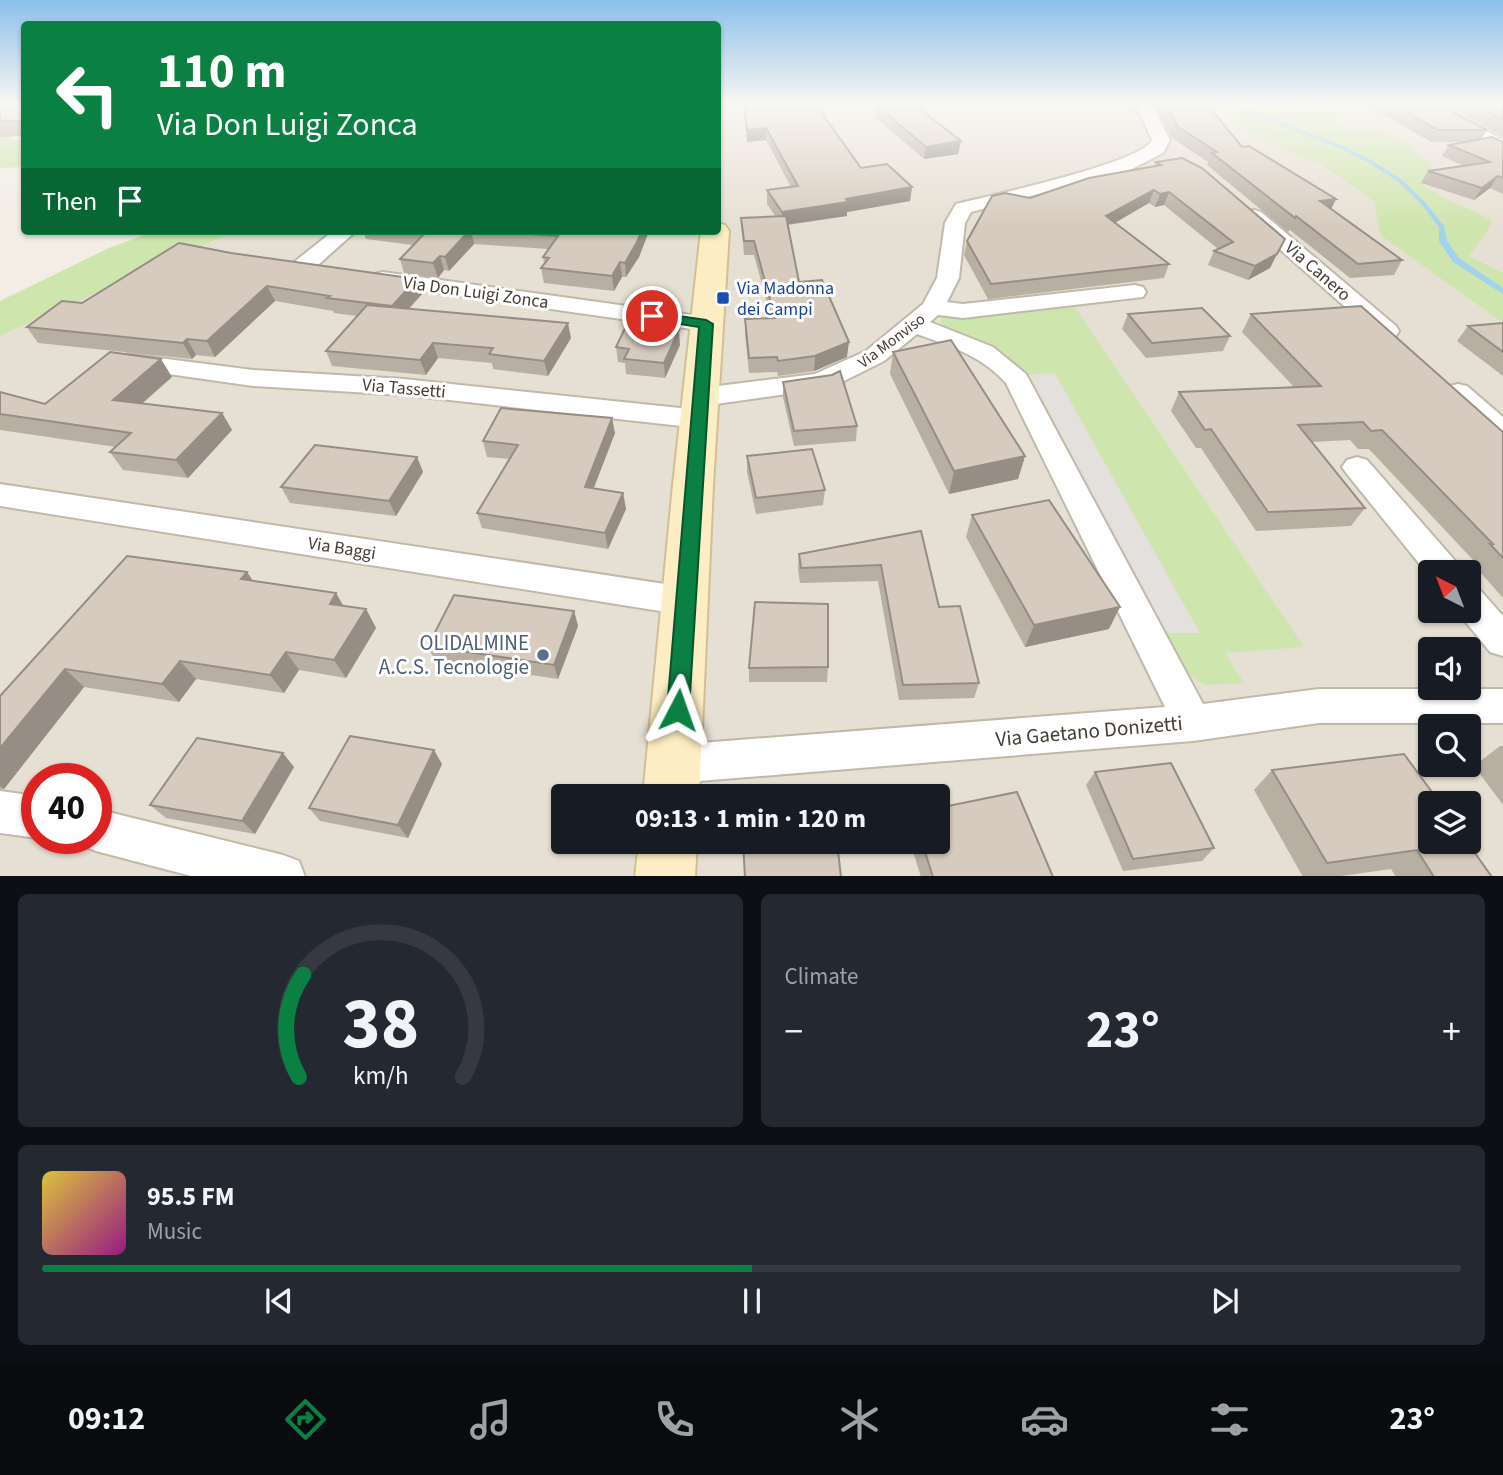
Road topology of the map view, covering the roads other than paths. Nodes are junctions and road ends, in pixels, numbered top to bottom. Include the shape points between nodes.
1 (1162, 144) edge
2 (1234, 199) edge
3 (341, 235) edge
4 (715, 235) edge
5 (274, 264) edge
6 (301, 268) junction
7 (328, 272) edge
8 (355, 275) edge
9 (1135, 292) dead end
10 (924, 316) junction
11 (706, 324) junction
12 (1400, 342) edge
13 (109, 359) edge
14 (1441, 378) edge
15 (701, 408) junction
16 (1503, 432) edge
17 (1357, 467) dead end
18 (0, 495) edge
19 (1435, 560) edge
20 (685, 601) junction
21 (1481, 615) edge
22 (1503, 641) edge
23 (1503, 706) edge
24 (1193, 723) junction
25 (673, 780) edge
26 (0, 812) edge
27 (21, 815) edge
28 (112, 834) edge
29 (666, 854) edge
30 (279, 876) edge
31 (664, 876) edge

1 - 10 street, Via Monviso via 1165,152 1126,165 963,208 955,223 948,278
2 - 12 street, Via Canero
3 - 6 street
4 - 11 street
5 - 6 street
6 - 7 street
8 - 11 street, Via Don Luigi Zonca
9 - 10 street
10 - 15 street, Via Monviso via 875,356 821,382
10 - 24 street via 1006,365 1017,380
11 - 15 street
13 - 15 street, Via Tassetti via 218,375
14 - 16 street
15 - 20 street
17 - 19 street
18 - 20 street, Via Baggi
20 - 25 street
21 - 22 street
23 - 24 street, Via Gaetano Donizetti via 1319,706
24 - 25 street, Via Gaetano Donizetti
26 - 27 street
28 - 30 street
29 - 31 street

